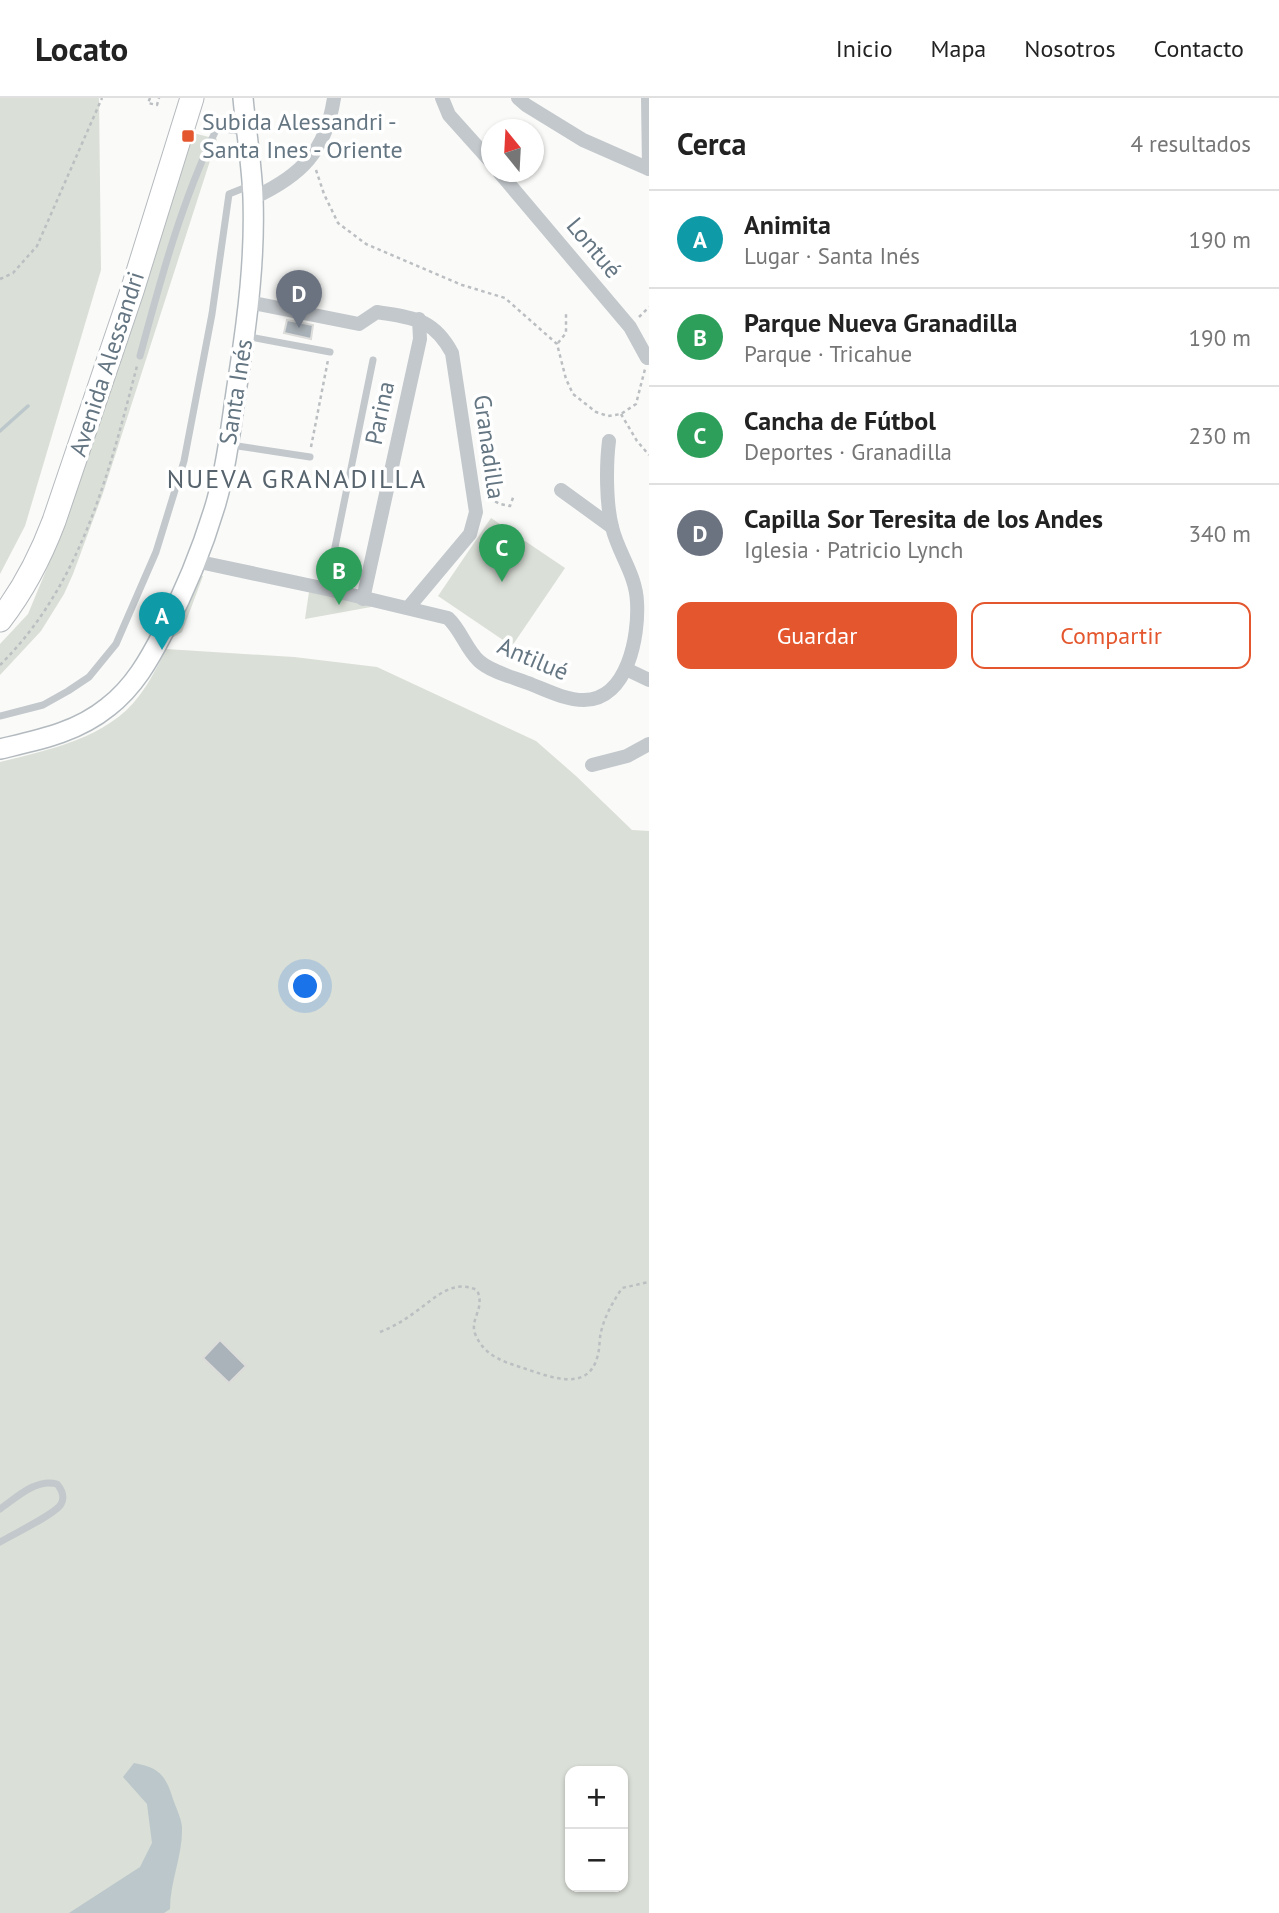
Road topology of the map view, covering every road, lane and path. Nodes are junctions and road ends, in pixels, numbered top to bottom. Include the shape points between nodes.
1 (102, 98) edge
2 (150, 98) edge
3 (159, 98) edge
4 (175, 98) edge
5 (192, 98) edge
6 (243, 98) edge
7 (334, 98) edge
8 (442, 98) edge
9 (519, 98) edge
10 (648, 98) edge
11 (246, 132) junction
12 (481, 151) edge
13 (311, 157) junction
14 (649, 169) edge
15 (507, 182) edge
16 (253, 192) junction
17 (0, 279) edge
18 (248, 302) junction
19 (566, 314) dead end
20 (419, 319) junction
21 (245, 336) junction
22 (557, 344) junction
23 (330, 352) joint
24 (140, 356) joint
25 (647, 358) joint
26 (373, 360) dead end
27 (621, 414) junction
28 (609, 441) dead end
29 (228, 445) junction
30 (649, 455) edge
31 (310, 457) joint
32 (473, 490) junction
33 (561, 491) dead end
34 (514, 495) dead end
35 (612, 527) junction
36 (195, 561) junction
37 (331, 590) junction
38 (0, 595) edge
39 (363, 598) junction
40 (408, 608) junction
41 (0, 620) edge
42 (0, 665) edge
43 (626, 669) junction
44 (649, 680) edge
45 (0, 716) edge
46 (649, 744) edge
47 (0, 749) edge
48 (592, 765) dead end
49 (649, 1282) edge
50 (380, 1332) dead end
51 (0, 1509) edge
52 (0, 1542) edge

1 - 17 path via 37,246 13,273
2 - 3 path via 148,103 157,105
4 - 38 main road, Avenida Alessandri via 43,519 30,551
5 - 41 main road, Avenida Alessandri via 54,521 28,580
6 - 11 main road, Santa Inés
7 - 13 street via 332,115
8 - 12 street via 449,115
9 - 14 street via 583,140
10 - 14 street
11 - 16 main road, Santa Inés
11 - 24 lane via 217,128 196,173
13 - 16 street via 278,187
13 - 22 path via 338,223 366,244 505,298
15 - 25 street, Lontué via 630,327
16 - 18 main road, Santa Inés
16 - 45 lane via 229,194 184,461 156,552 116,644 89,677 68,691 43,705
18 - 20 street via 359,324 377,312
18 - 21 main road, Santa Inés
19 - 22 path via 566,333
20 - 32 street, Granadilla via 444,339 452,353
20 - 39 street, Parina via 420,339
21 - 23 lane
21 - 29 main road, Santa Inés
22 - 27 path via 573,394 596,412
23 - 31 path
24 - 42 path via 101,492 77,555 53,600
25 - 27 path via 636,404
26 - 37 lane via 334,552 340,560
27 - 30 path
28 - 35 street, Antilué via 606,464
29 - 31 lane
29 - 36 main road, Santa Inés via 216,502
32 - 34 path via 510,506
32 - 40 street, Granadilla via 476,512 470,534
33 - 35 street
35 - 43 street, Antilué via 632,572 637,600 637,632
36 - 37 street, Antilué
36 - 47 main road, Santa Inés via 147,663 119,698 67,731
37 - 39 street, Antilué
39 - 40 street, Antilué
40 - 43 street, Antilué via 448,618 480,661 568,698 587,700 603,695
43 - 44 street
46 - 48 street via 627,756
49 - 50 path via 622,1288 608,1310 590,1373 579,1379 565,1381 486,1352 475,1334 481,1300 470,1287 434,1296 397,1325
51 - 52 lane via 44,1482 57,1484 63,1496 57,1510

